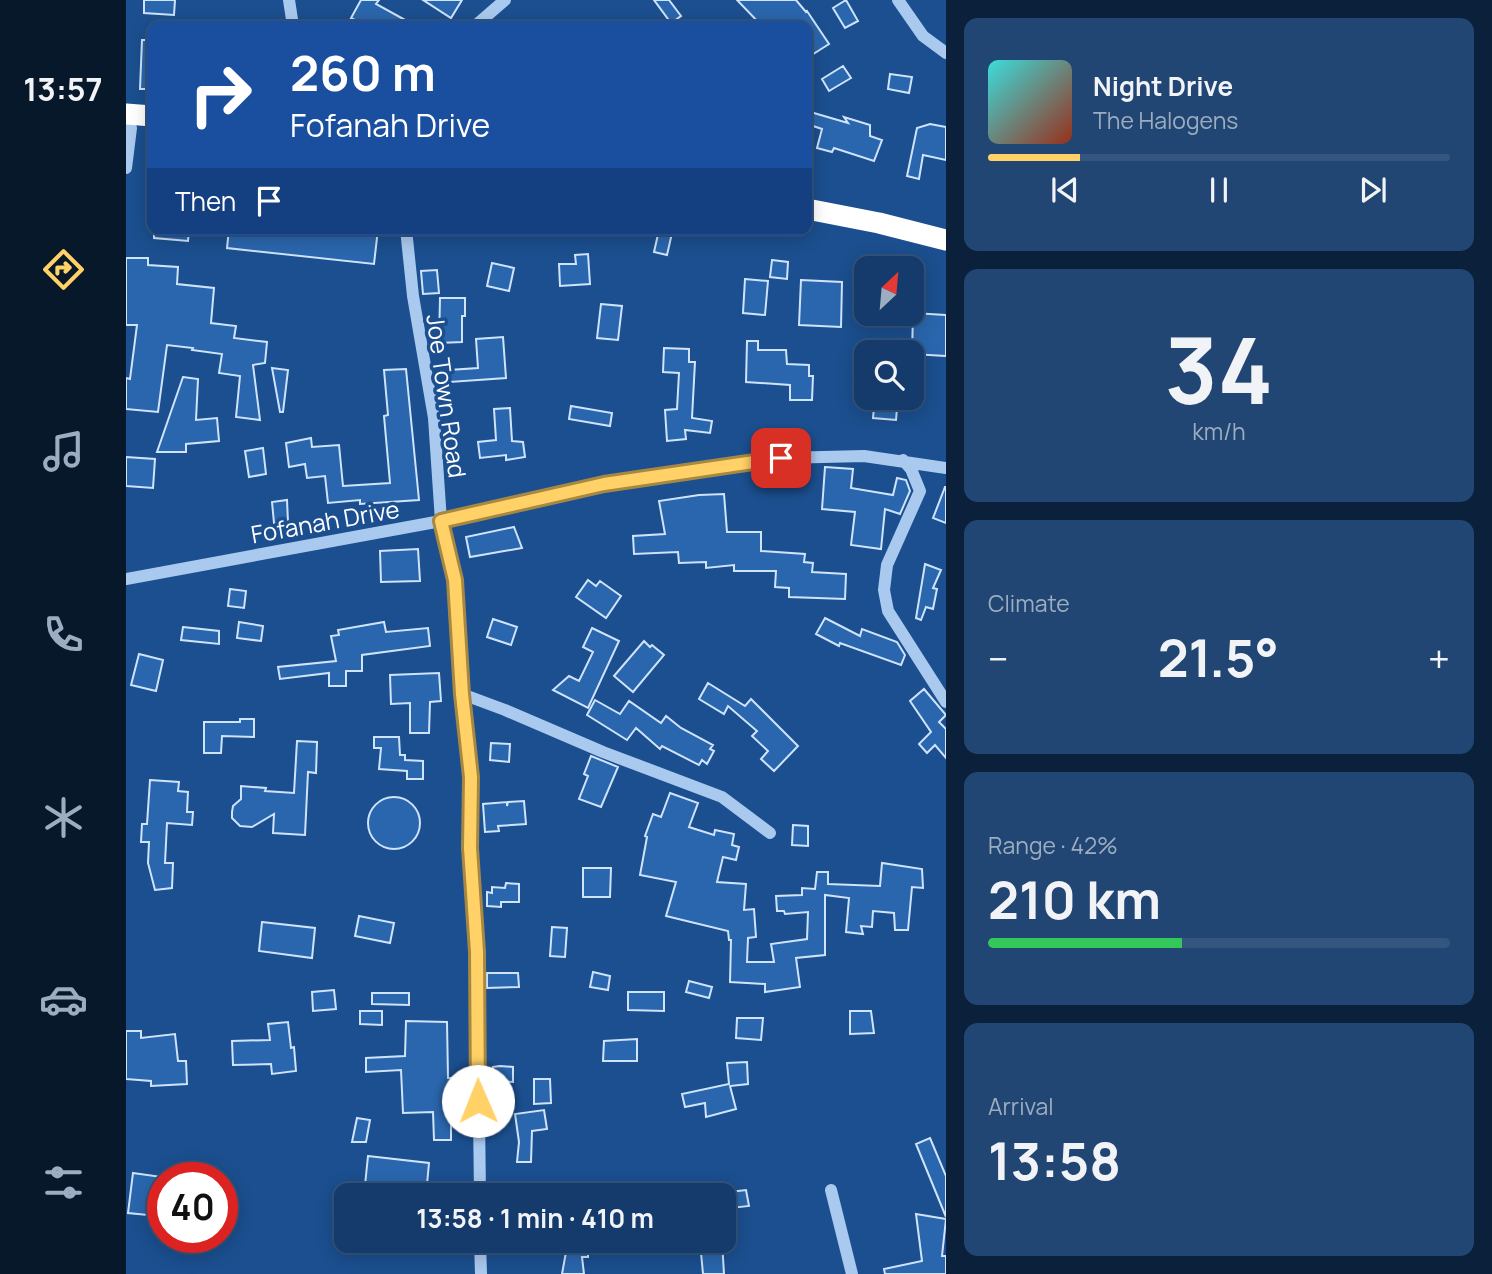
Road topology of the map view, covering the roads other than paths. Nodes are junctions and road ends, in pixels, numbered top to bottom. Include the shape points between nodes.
1 (289, 0) edge
2 (505, 0) edge
3 (898, 0) edge
4 (292, 21) edge
5 (481, 21) edge
6 (946, 52) edge
7 (147, 117) edge
8 (128, 123) edge
9 (147, 129) edge
10 (126, 168) edge
11 (812, 210) edge
12 (812, 223) edge
13 (407, 235) edge
14 (946, 240) edge
15 (946, 254) edge
16 (903, 460) junction
17 (946, 468) edge
18 (441, 521) junction
19 (126, 579) edge
20 (462, 694) junction
21 (946, 702) edge
22 (770, 832) dead end
23 (480, 1183) edge
24 (831, 1190) dead end
25 (480, 1253) edge
26 (481, 1274) edge
27 (852, 1274) edge

1 - 4 street
2 - 5 street
3 - 6 street via 923,36
7 - 8 highway
8 - 9 highway
8 - 10 street
11 - 14 highway
12 - 15 highway
13 - 18 street, Joe Town Road via 434,418
16 - 17 street, Fofanah Drive
16 - 18 street, Fofanah Drive via 781,458 604,484
16 - 21 street via 920,491 887,565 884,590 888,611
18 - 19 street, Fofanah Drive
18 - 20 street, Joe Town Road via 455,580
20 - 22 street via 722,797
20 - 23 street, Joe Town Road via 471,777
24 - 27 street
25 - 26 street

